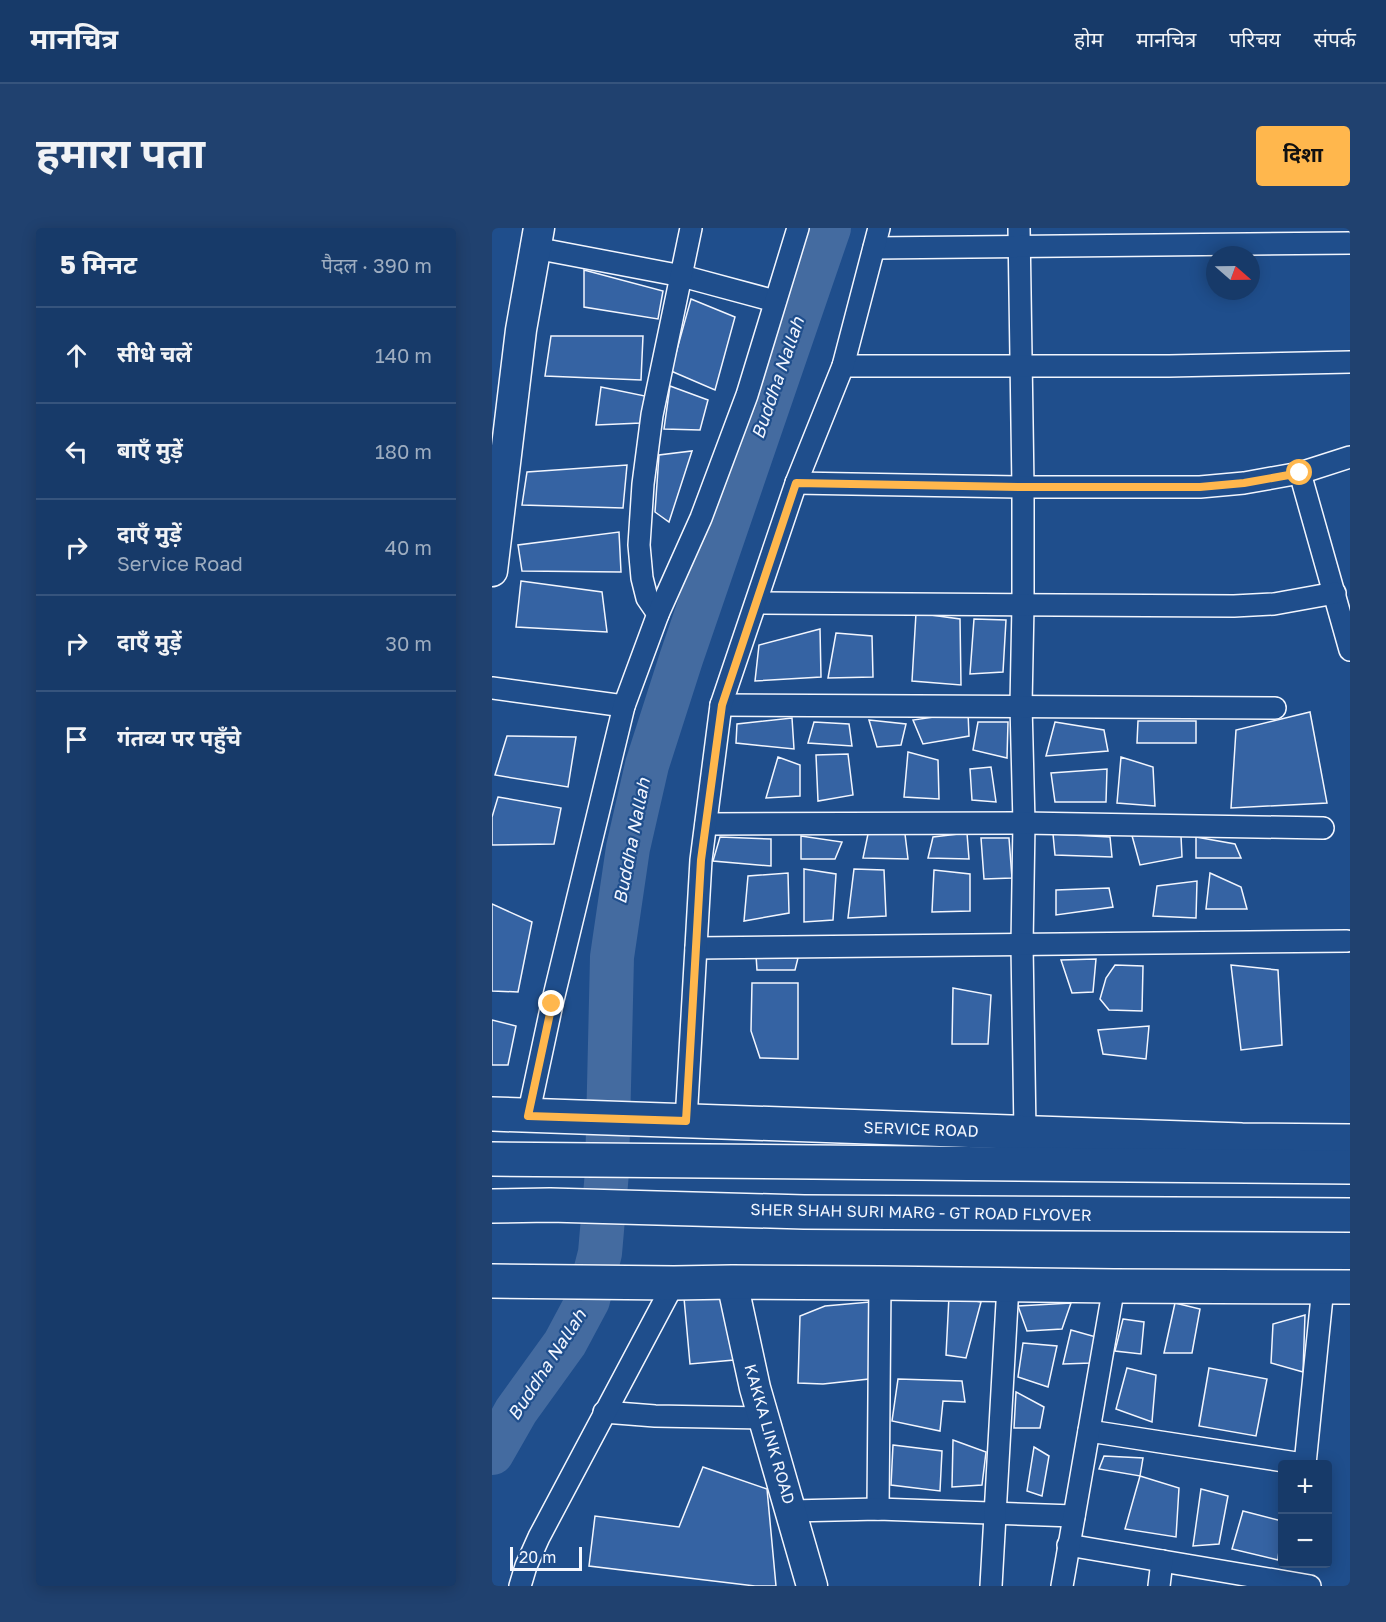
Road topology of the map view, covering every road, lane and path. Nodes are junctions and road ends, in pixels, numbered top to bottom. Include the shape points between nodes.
1 (691, 228) edge
2 (798, 228) edge
3 (537, 238) edge
4 (877, 238) edge
5 (1019, 238) edge
6 (1350, 243) edge
7 (682, 276) junction
8 (775, 301) junction
9 (1350, 362) edge
10 (1021, 365) junction
11 (843, 366) junction
12 (500, 436) edge
13 (1350, 457) edge
14 (1300, 473) junction
15 (796, 483) junction
16 (1023, 487) junction
17 (492, 571) edge
18 (1335, 593) junction
19 (756, 603) junction
20 (1023, 605) junction
21 (658, 614) junction
22 (1350, 650) edge
23 (492, 688) edge
24 (722, 705) junction
25 (1021, 705) junction
26 (624, 706) junction
27 (1275, 708) dead end
28 (1024, 823) junction
29 (706, 824) junction
30 (1323, 828) dead end
31 (1347, 941) dead end
32 (1022, 945) junction
33 (696, 948) junction
34 (492, 1114) edge
35 (538, 1116) junction
36 (686, 1121) junction
37 (1025, 1132) junction
38 (1350, 1141) edge
39 (492, 1159) edge
40 (1350, 1167) edge
41 (492, 1206) edge
42 (1350, 1215) edge
43 (492, 1281) edge
44 (663, 1282) junction
45 (732, 1282) junction
46 (880, 1283) junction
47 (1008, 1285) junction
48 (1114, 1286) junction
49 (1336, 1287) edge
50 (604, 1412) junction
51 (764, 1418) junction
52 (1089, 1431) junction
53 (1278, 1460) edge
54 (1305, 1460) edge
55 (878, 1509) junction
56 (791, 1511) junction
57 (995, 1512) junction
58 (1074, 1516) junction
59 (1068, 1545) junction
60 (1162, 1561) junction
61 (1286, 1577) edge
62 (520, 1586) edge
63 (812, 1586) edge
64 (991, 1586) edge
65 (1062, 1586) edge
66 (1159, 1586) edge
67 (1310, 1586) edge

1 - 7 street
2 - 8 street
3 - 7 street
3 - 12 street
4 - 5 street
4 - 11 street
5 - 6 street
5 - 10 street
7 - 8 street
7 - 21 street via 652,415 639,545 647,598
8 - 21 street via 725,454
9 - 10 street
10 - 11 street
10 - 16 street
11 - 15 street
12 - 17 street
13 - 14 street
14 - 16 street via 1200,487
14 - 18 street
15 - 16 street
15 - 19 street
16 - 20 street
18 - 20 street via 1274,604 1234,606
18 - 22 street
19 - 20 street
19 - 24 street
20 - 25 street
21 - 26 street
23 - 26 street
24 - 25 street
24 - 29 street
25 - 27 street
25 - 28 street
26 - 35 street via 552,1004
28 - 29 street
28 - 30 street
28 - 32 street
29 - 33 street
31 - 32 street
32 - 33 street
32 - 37 street
33 - 36 street
34 - 35 main road, SERVICE ROAD
35 - 36 main road, SERVICE ROAD
36 - 37 main road, SERVICE ROAD
37 - 38 main road, SERVICE ROAD
39 - 40 main road
41 - 42 main road, SHER SHAH SURI MARG - GT ROAD FLYOVER
43 - 44 main road
44 - 45 main road
44 - 50 street via 633,1361
45 - 46 main road
45 - 51 street, KAKKA LINK ROAD
46 - 47 main road
46 - 55 street
47 - 48 main road
47 - 57 street
48 - 49 main road
48 - 52 street
49 - 54 street
50 - 51 street
50 - 62 street via 539,1537
51 - 56 street, KAKKA LINK ROAD
52 - 53 street
52 - 58 street
55 - 56 street
55 - 57 street
56 - 63 street, KAKKA LINK ROAD
57 - 58 street
57 - 64 street
58 - 59 street
59 - 60 street
59 - 65 street
60 - 61 street
60 - 66 street
61 - 67 street

